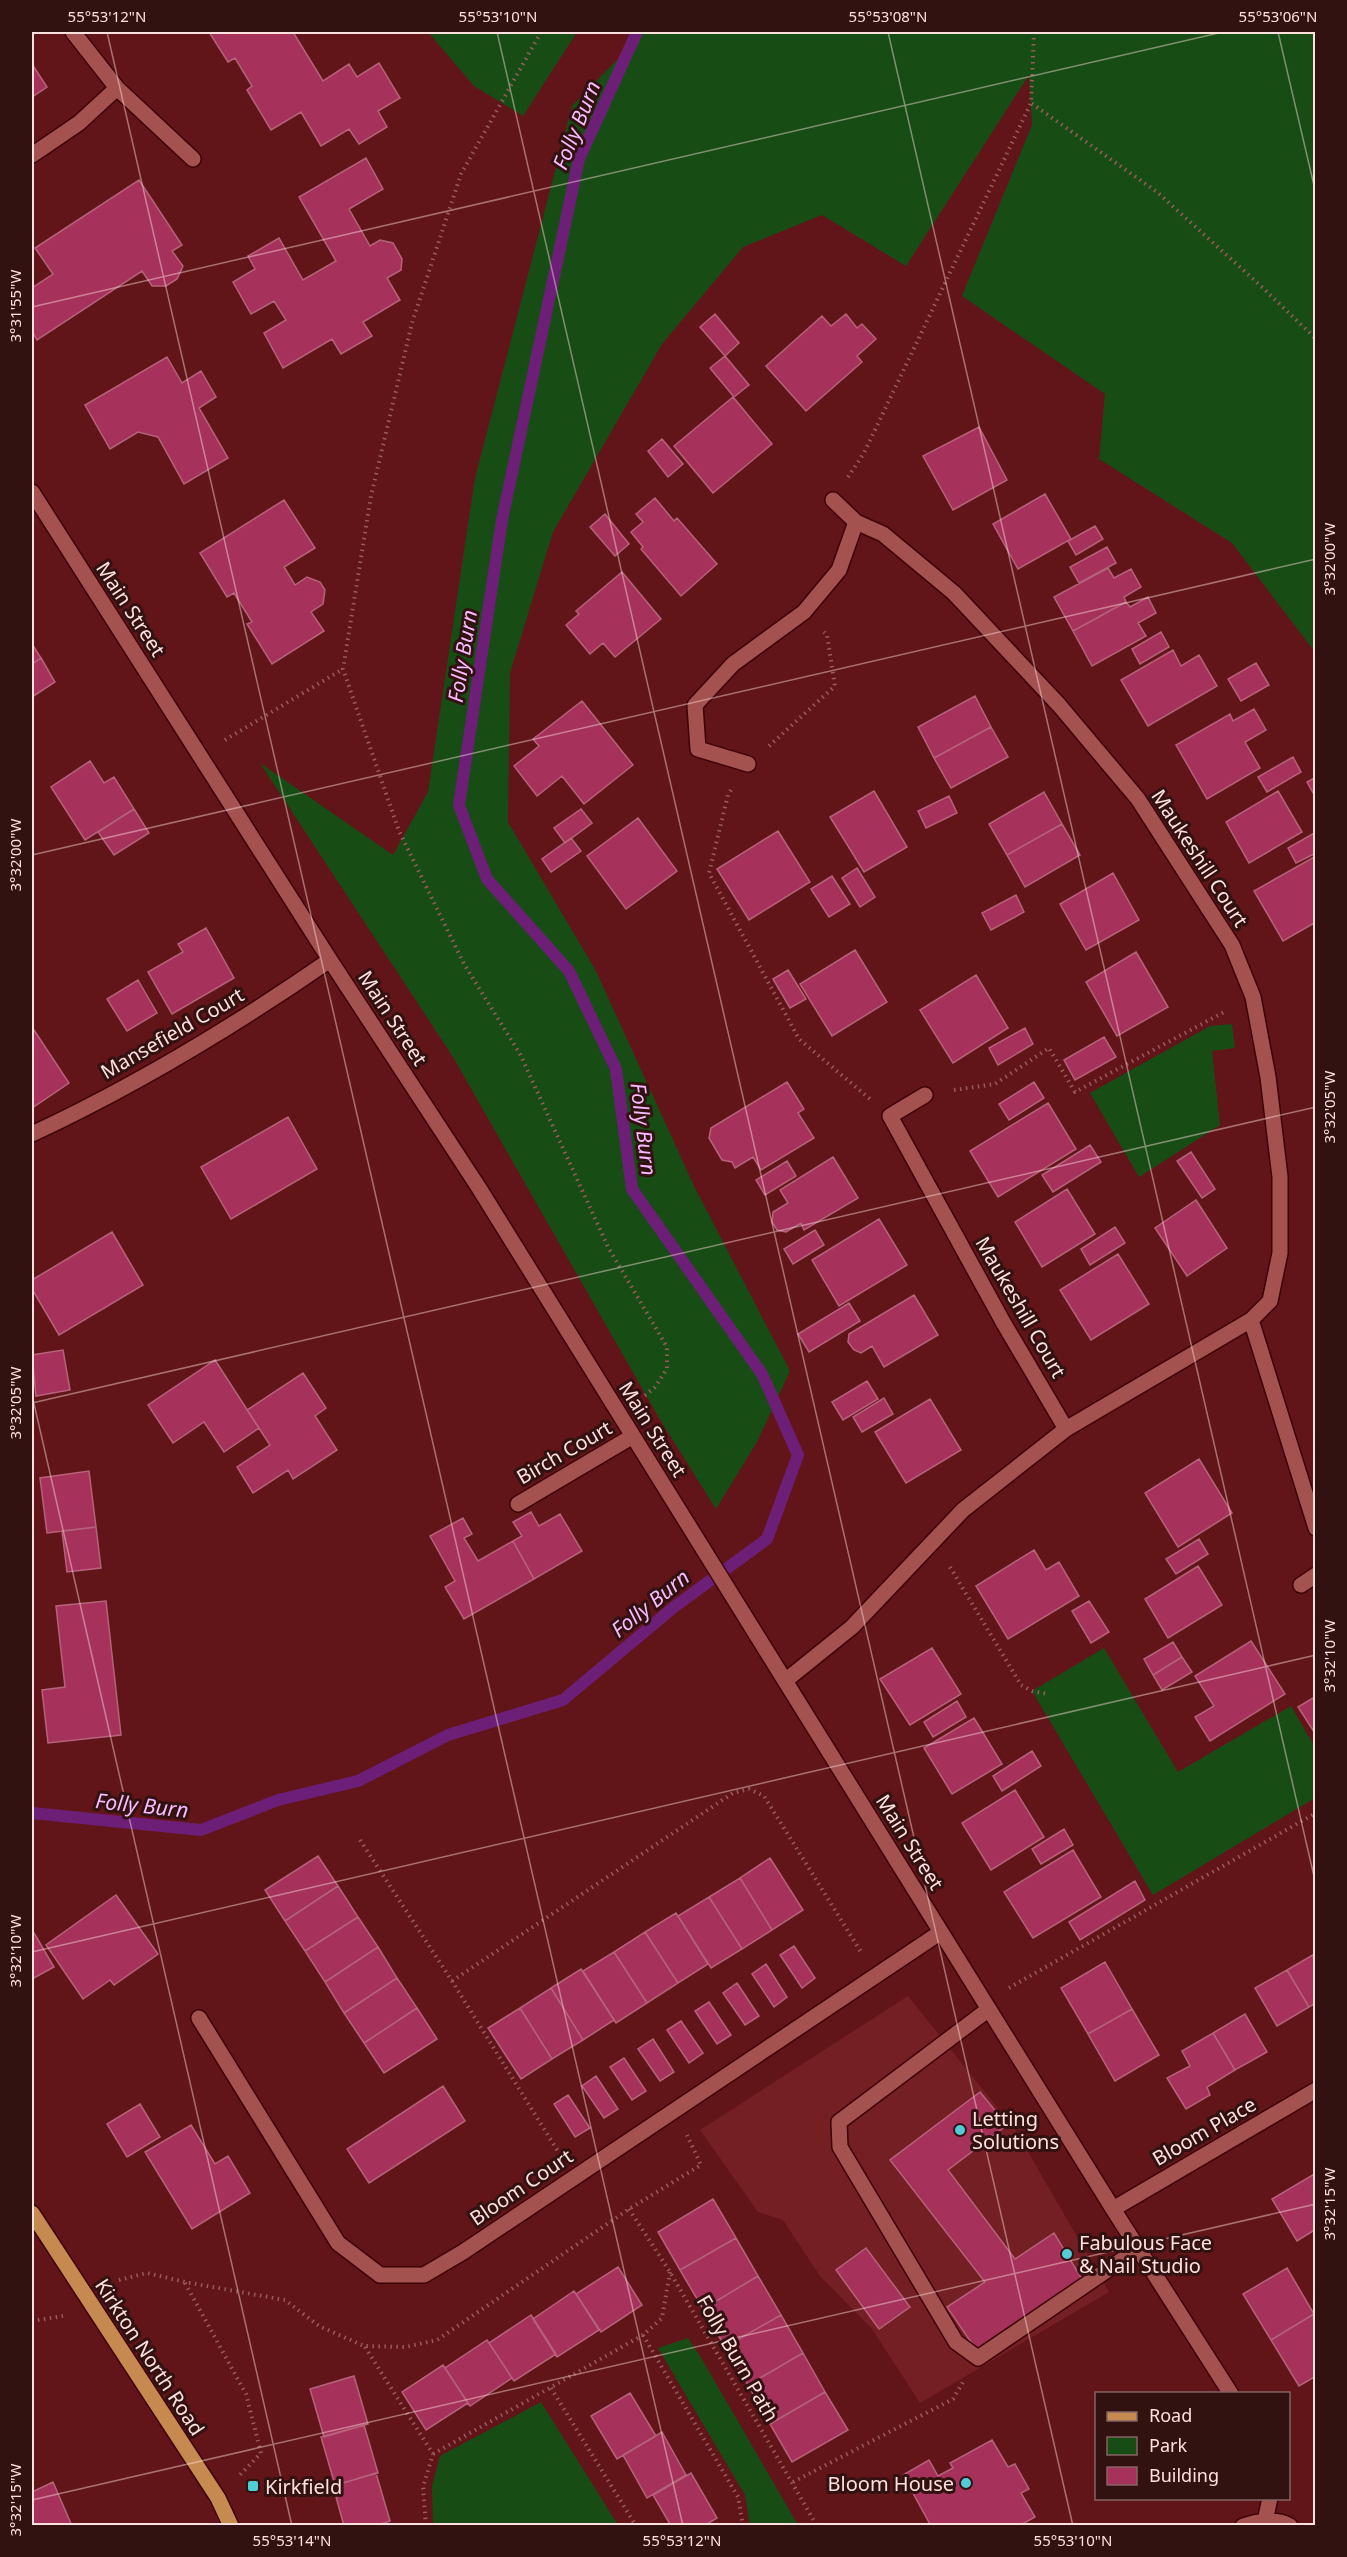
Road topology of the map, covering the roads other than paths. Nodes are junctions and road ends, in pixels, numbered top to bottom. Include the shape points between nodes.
1 (72, 32) edge
2 (117, 88) junction
3 (32, 155) edge
4 (193, 159) dead end
5 (32, 492) edge
6 (832, 500) road end
7 (856, 522) junction
8 (748, 764) road end
9 (330, 960) junction
10 (926, 1095) road end
11 (32, 1134) edge
12 (1251, 1320) junction
13 (1066, 1429) junction
14 (633, 1436) junction
15 (518, 1504) dead end
16 (1316, 1528) edge
17 (1316, 1575) edge
18 (1301, 1585) dead end
19 (785, 1681) junction
20 (941, 1932) junction
21 (987, 2005) junction
22 (199, 2018) dead end
23 (1316, 2090) edge
24 (1113, 2209) junction
25 (32, 2213) edge
26 (1138, 2249) junction
27 (1230, 2392) edge
28 (1270, 2500) edge
29 (1265, 2521) junction
30 (231, 2526) edge
31 (1243, 2526) edge
32 (1290, 2526) edge

1 - 2 street
2 - 3 street via 79,123
2 - 4 street
5 - 9 street, Main Street
6 - 7 street, Maukeshill Court
7 - 8 street via 839,570 804,612 733,664 695,705 698,749
7 - 12 street, Maukeshill Court via 883,534 954,593 1059,705 1138,799 1232,945 1253,997 1280,1177 1280,1253 1270,1301
9 - 11 street, Mansefield Court via 150,1072
9 - 14 street, Main Street
10 - 13 street, Maukeshill Court via 890,1116
12 - 13 street, Maukeshill Court
12 - 16 street
13 - 19 street, Maukeshill Court via 963,1510 852,1627
14 - 15 street, Birch Court
14 - 19 street, Main Street
17 - 18 street
19 - 20 street, Main Street
20 - 21 street, Main Street
20 - 22 street, Bloom Court via 424,2275 380,2275 338,2243
21 - 24 street, Main Street
21 - 26 street via 839,2122 840,2147 956,2342 978,2358
23 - 24 street, Bloom Place
24 - 26 street, Main Street
25 - 30 main road, Kirkton North Road via 218,2498
26 - 27 street, Main Street
28 - 29 street
29 - 31 street
29 - 32 street

